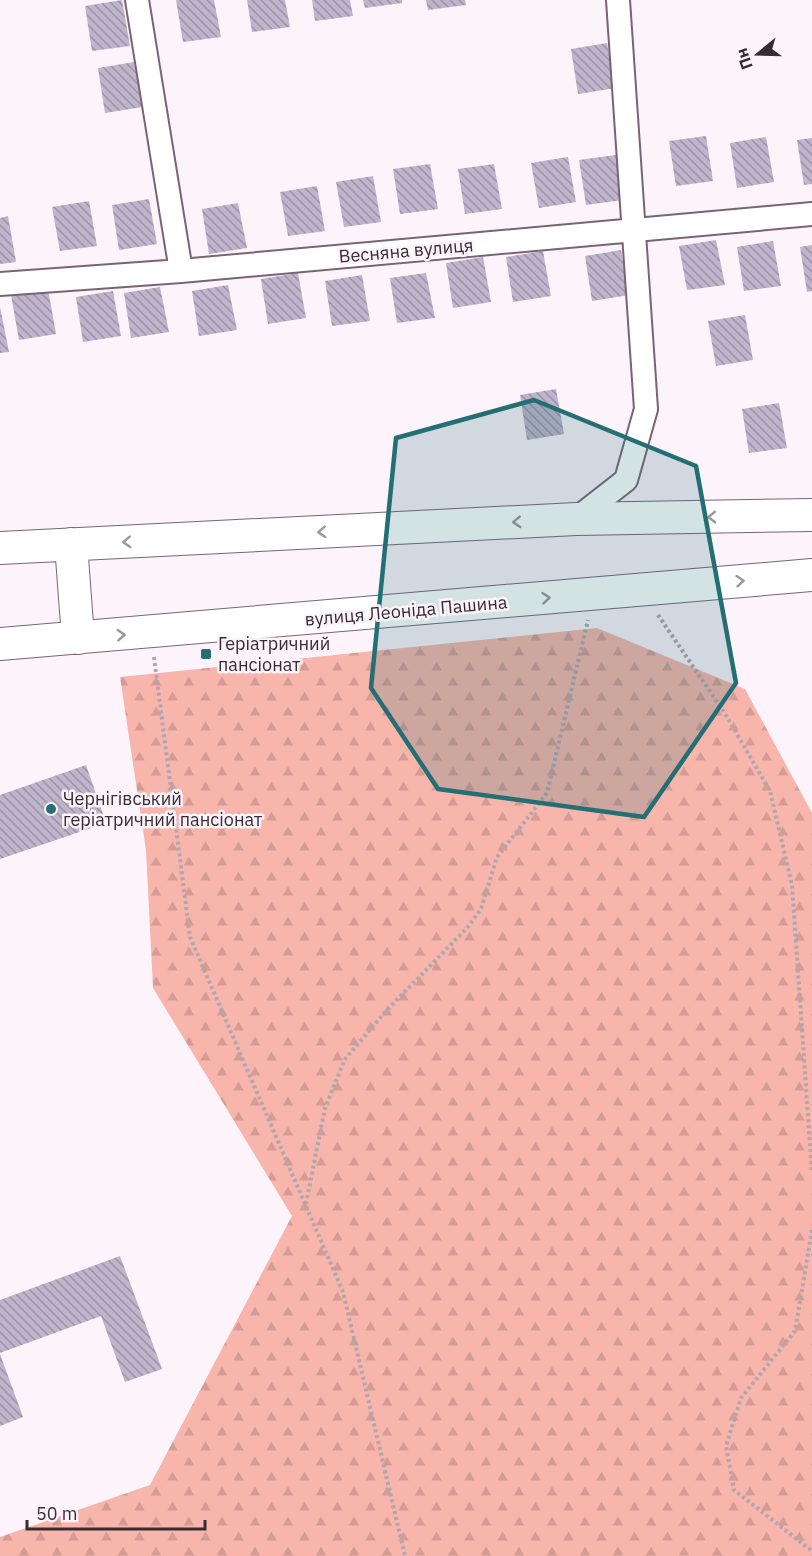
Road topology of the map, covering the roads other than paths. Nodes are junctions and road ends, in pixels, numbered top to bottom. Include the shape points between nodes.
1 (138, 0) edge
2 (618, 0) edge
3 (812, 214) edge
4 (635, 231) junction
5 (181, 271) junction
6 (0, 284) edge
7 (812, 515) edge
8 (576, 519) junction
9 (71, 544) junction
10 (0, 548) edge
11 (812, 575) edge
12 (78, 638) junction
13 (0, 644) edge

1 - 5 street
2 - 4 street
3 - 4 street, Весняна вулиця
4 - 5 street, Весняна вулиця
4 - 8 street via 646,409 626,480
5 - 6 street, Весняна вулиця
7 -> 8 main road
8 -> 9 main road
9 - 10 main road
9 - 12 main road
12 -> 11 main road, вулиця Леоніда Пашина
12 - 13 main road, вулиця Леоніда Пашина

